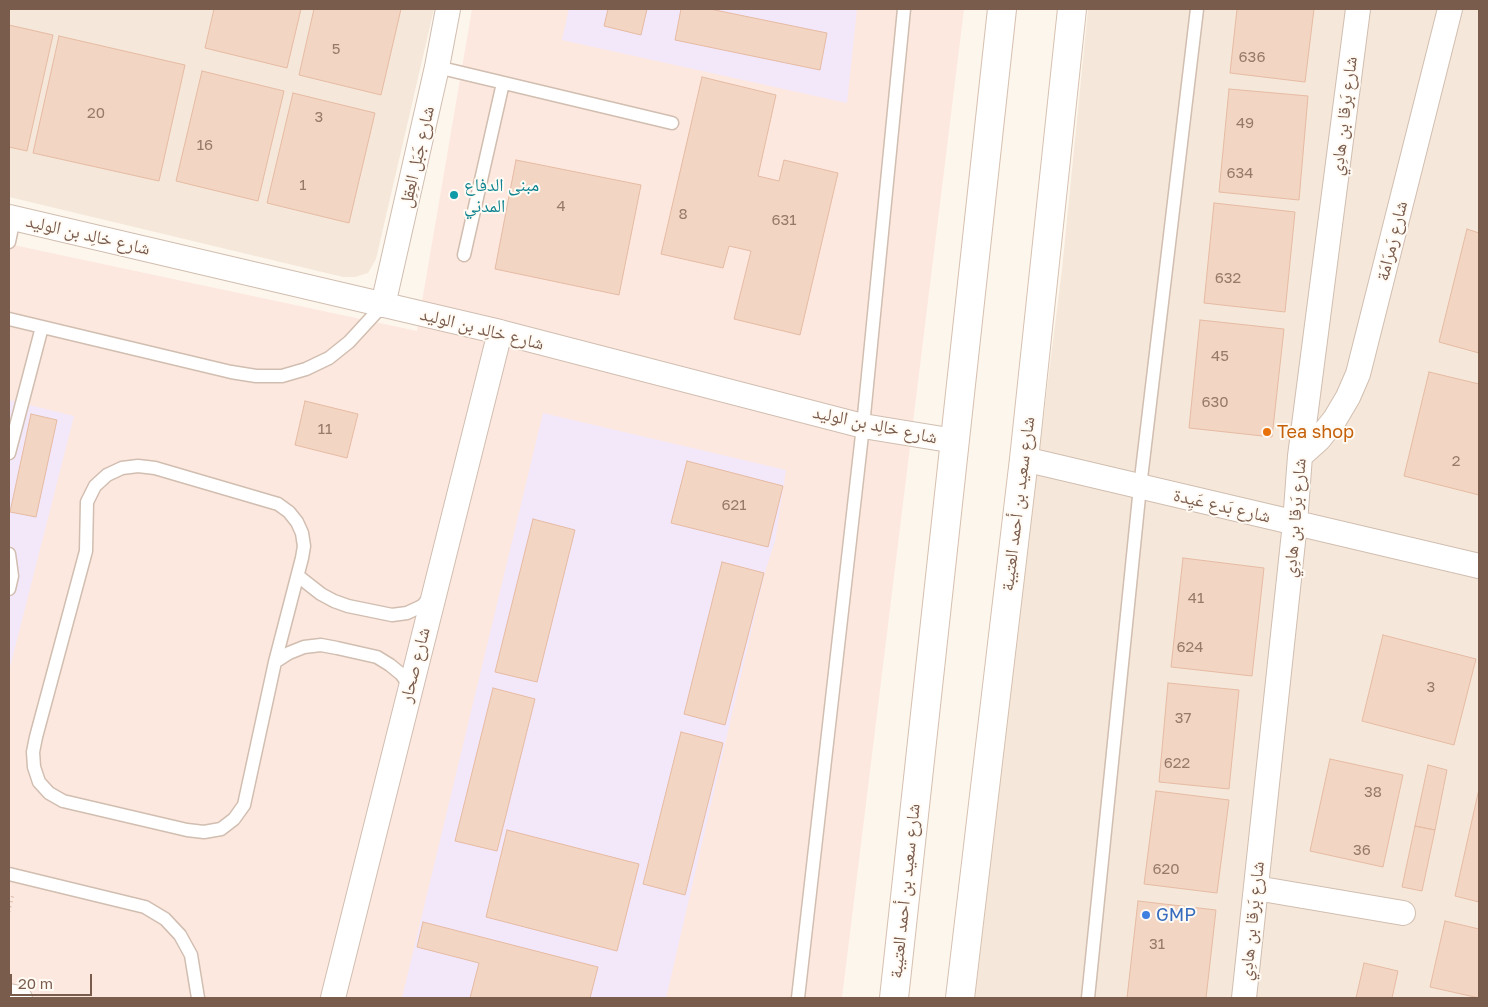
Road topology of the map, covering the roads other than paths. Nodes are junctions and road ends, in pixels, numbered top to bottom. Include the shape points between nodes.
1 (448, 9) edge
2 (904, 9) edge
3 (1002, 9) edge
4 (1072, 9) edge
5 (1197, 9) edge
6 (1358, 9) edge
7 (1450, 9) edge
8 (437, 67) junction
9 (503, 83) junction
10 (672, 123) dead end
11 (11, 217) edge
12 (9, 242) edge
13 (464, 255) dead end
14 (384, 305) junction
15 (9, 319) edge
16 (42, 327) junction
17 (500, 332) junction
18 (864, 426) junction
19 (955, 441) junction
20 (9, 453) edge
21 (1300, 456) junction
22 (1024, 459) junction
23 (1140, 487) junction
24 (1295, 524) junction
25 (9, 554) edge
26 (1479, 566) edge
27 (298, 576) junction
28 (9, 589) edge
29 (433, 595) junction
30 (275, 662) junction
31 (410, 686) junction
32 (9, 874) edge
33 (1256, 888) junction
34 (1403, 913) dead end
35 (9, 996) edge
36 (20, 998) edge
37 (198, 998) edge
38 (333, 998) edge
39 (798, 998) edge
40 (894, 998) edge
41 (960, 998) edge
42 (1088, 998) edge
43 (1244, 998) edge

1 - 8 street, شارع جَبَل العِقِل
2 - 18 lane
3 - 19 main road, شارع سعيد بن أحمد العتيبة
4 - 22 main road, شارع سعيد بن أحمد العتيبة
5 - 23 lane
6 - 21 street, شارع بَرقا بن هادِي
7 - 21 street, شارع رَمرَامَة via 1358,374 1335,419
8 - 9 lane
8 - 14 street, شارع جَبَل العِقِل
9 - 10 lane
9 - 13 lane
11 - 12 lane
11 - 14 street, شارع خالِد بن الوليد
14 - 16 lane via 329,358 282,376 231,372
14 - 17 street, شارع خالِد بن الوليد
15 - 16 lane
16 - 20 lane
17 - 18 street, شارع خالِد بن الوليد
17 - 29 street, شارع صحار
18 - 19 street, شارع خالِد بن الوليد
18 - 39 lane
19 - 40 main road, شارع سعيد بن أحمد العتيبة
21 - 24 street, شارع بَرقا بن هادِي
22 - 23 street, شارع بَدع عَيِدة
22 - 41 main road, شارع سعيد بن أحمد العتيبة
23 - 24 street, شارع بَدع عَيِدة
23 - 42 lane
24 - 26 street, شارع بَدع عَيِدة
24 - 33 street, شارع بَرقا بن هادِي
25 - 28 lane via 12,576
27 - 29 lane via 334,601 392,615 422,606
27 - 30 lane
27 - 30 lane via 304,546 302,533 289,512 278,504 155,468 122,468 107,475 95,486 87,502 86,551 33,752 39,782 62,801 187,830 204,832 221,828 244,805
29 - 31 street, شارع صحار
30 - 31 lane via 304,647 321,645 377,657 396,669
31 - 38 street, شارع صحار
32 - 37 lane via 145,907 165,919 180,935 191,955
33 - 34 street
33 - 43 street, شارع بَرقا بن هادِي
35 - 36 street

